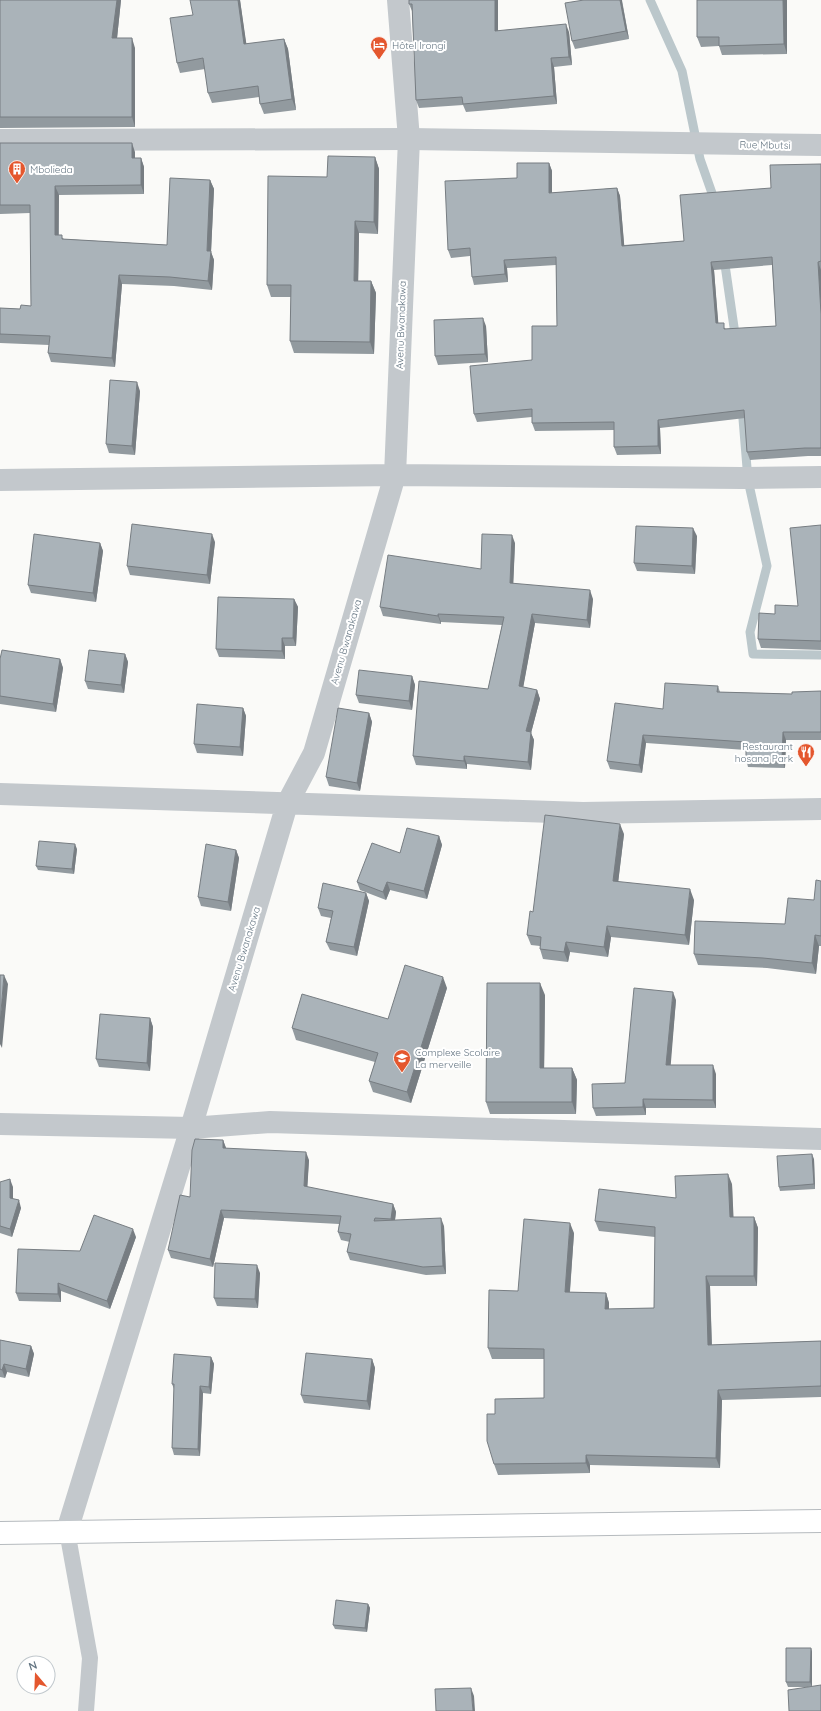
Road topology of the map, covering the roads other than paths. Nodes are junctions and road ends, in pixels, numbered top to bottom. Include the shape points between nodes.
1 (398, 0) edge
2 (408, 139) junction
3 (0, 140) edge
4 (821, 145) edge
5 (395, 475) junction
6 (821, 477) edge
7 (0, 480) edge
8 (0, 794) edge
9 (287, 804) junction
10 (821, 809) edge
11 (0, 1124) edge
12 (191, 1128) junction
13 (821, 1139) edge
14 (821, 1520) edge
15 (66, 1531) junction
16 (0, 1533) edge
17 (86, 1711) edge

1 - 2 street, Avenu Bwanakawa
2 - 3 street
2 - 4 street, Rue Mbutsi
2 - 5 street, Avenu Bwanakawa
5 - 6 street
5 - 7 street
5 - 9 street, Avenu Bwanakawa via 314,754
8 - 9 street
9 - 10 street via 583,813
9 - 12 street, Avenu Bwanakawa
11 - 12 street
12 - 13 street via 270,1122
12 - 15 street, Avenu Bwanakawa
14 - 15 main road
15 - 16 main road
15 - 17 lane via 90,1658

